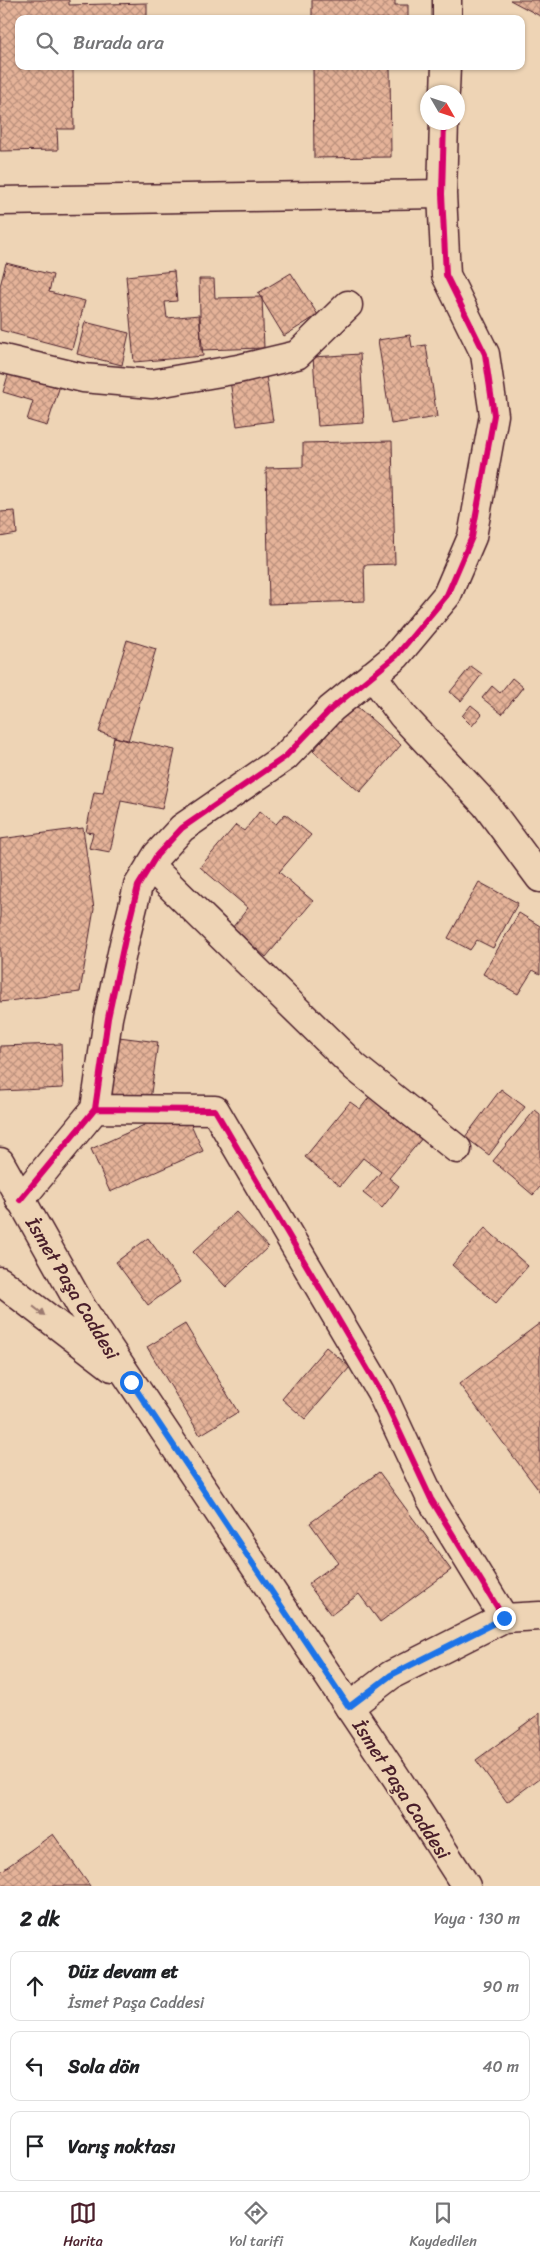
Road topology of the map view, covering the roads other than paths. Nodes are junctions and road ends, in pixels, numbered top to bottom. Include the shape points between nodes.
1 (447, 0) edge
2 (447, 15) edge
3 (446, 70) edge
4 (445, 85) edge
5 (444, 130) edge
6 (442, 194) junction
7 (0, 201) edge
8 (348, 305) dead end
9 (0, 358) edge
10 (372, 675) junction
11 (150, 866) junction
12 (540, 878) edge
13 (95, 1109) junction
14 (457, 1149) dead end
15 (0, 1162) edge
16 (20, 1200) junction
17 (0, 1281) edge
18 (131, 1382) junction
19 (540, 1616) edge
20 (504, 1618) junction
21 (349, 1707) junction
22 (466, 1886) edge

1 - 2 street
3 - 4 street
5 - 6 street
6 - 7 street
6 - 10 street via 446,275 485,354 494,415 472,537 447,595 396,656
8 - 9 street via 297,355 152,384 83,378
10 - 11 street via 331,709 285,756 182,828
10 - 12 street via 403,716 486,804
11 - 13 street via 138,886 125,939 108,1018
11 - 14 street via 355,1067
13 - 16 street
13 - 20 street via 216,1110 381,1392 431,1499
15 - 16 street, İsmet Paşa Caddesi
16 - 18 street, İsmet Paşa Caddesi via 82,1308
17 -> 18 street
18 - 21 street, İsmet Paşa Caddesi
19 - 20 street
20 - 21 street via 391,1675
21 - 22 street, İsmet Paşa Caddesi

